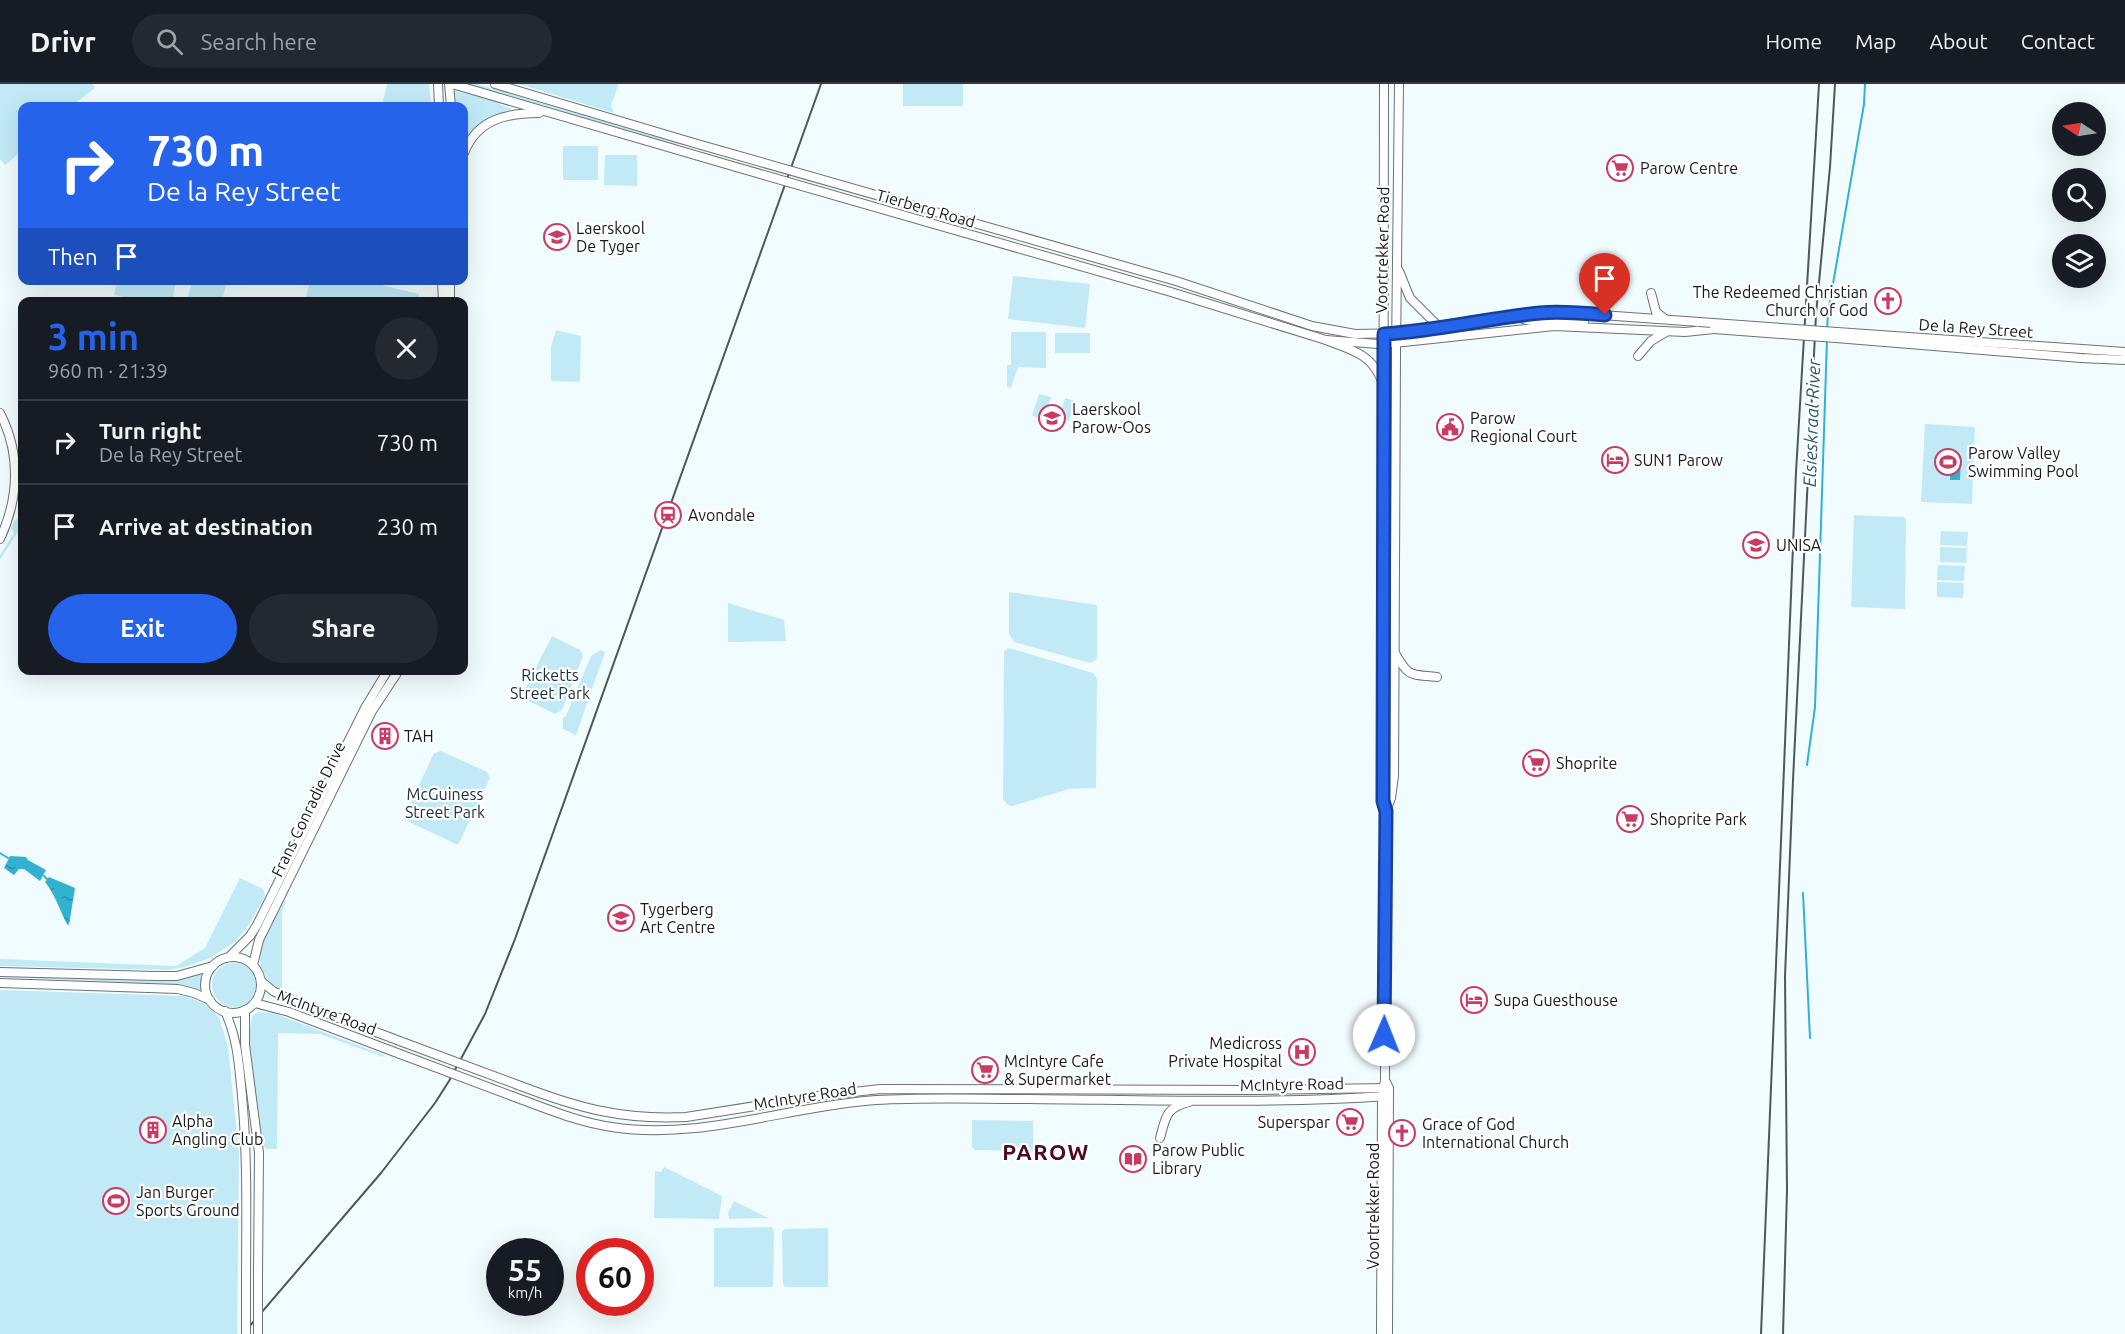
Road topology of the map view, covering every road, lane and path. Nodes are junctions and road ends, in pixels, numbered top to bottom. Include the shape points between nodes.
1 (438, 84) edge
2 (451, 84) edge
3 (495, 84) edge
4 (1384, 84) edge
5 (1399, 84) edge
6 (439, 102) edge
7 (451, 102) edge
8 (550, 113) junction
9 (468, 146) edge
10 (1396, 262) junction
11 (1651, 293) dead end
12 (1518, 316) junction
13 (1665, 320) junction
14 (1597, 326) junction
15 (1441, 329) junction
16 (1668, 331) junction
17 (1837, 335) junction
18 (1396, 338) junction
19 (1384, 339) junction
20 (1326, 340) junction
21 (2125, 352) edge
22 (1638, 356) dead end
23 (2125, 360) edge
24 (1383, 384) junction
25 (0, 413) edge
26 (0, 539) edge
27 (1394, 653) junction
28 (385, 675) edge
29 (396, 675) edge
30 (1437, 676) dead end
31 (1386, 811) junction
32 (229, 957) junction
33 (254, 965) junction
34 (213, 966) junction
35 (0, 972) edge
36 (261, 981) junction
37 (0, 983) edge
38 (210, 1000) junction
39 (255, 1003) junction
40 (245, 1010) junction
41 (225, 1011) junction
42 (1385, 1090) junction
43 (1199, 1100) junction
44 (1160, 1138) dead end
45 (246, 1334) edge
46 (258, 1334) edge
47 (1381, 1334) edge
48 (1388, 1334) edge

1 - 6 main road
2 - 7 main road
2 - 8 main road, Tierberg Road
3 - 19 main road, Tierberg Road, bridge via 1176,281 1312,326
4 - 19 main road, Voortrekker Road
5 - 10 main road, Voortrekker Road
8 - 9 main road via 500,117 476,132
8 - 20 main road, Tierberg Road, bridge
10 - 15 main road via 1409,296
10 - 18 main road, Voortrekker Road
11 - 13 main road via 1656,312
12 - 13 main road, De la Rey Street via 1560,312
12 - 14 main road via 1527,322 1565,320
12 - 15 main road, De la Rey Street
13 - 17 main road, De la Rey Street, bridge
14 - 16 main road, De la Rey Street
14 - 18 main road, De la Rey Street
15 - 18 main road, De la Rey Street
16 - 17 main road, De la Rey Street, bridge via 1714,329
16 - 22 main road via 1651,340
17 - 21 main road, De la Rey Street
17 - 23 main road, De la Rey Street
18 - 19 main road, Tierberg Road
18 - 27 main road, Voortrekker Road
19 - 20 main road, Tierberg Road
19 - 24 main road, Voortrekker Road
20 - 24 main road via 1368,359
24 - 31 main road, Voortrekker Road
25 - 26 main road via 13,448 16,483 13,505
27 - 30 main road via 1410,674
27 - 31 main road, Voortrekker Road via 1394,776
28 - 32 main road, Frans Conradie Drive via 257,925
29 - 33 main road, Frans Conradie Drive via 368,718 259,940
31 - 42 main road, Voortrekker Road
32 - 33 main road via 242,958
32 - 34 main road
33 - 36 main road
34 - 35 main road via 177,976
34 - 38 main road via 206,983
36 - 39 main road
36 - 42 main road, McIntyre Road, bridge via 280,995 558,1100 603,1113 638,1117 698,1115 880,1089
37 - 38 main road via 178,989
38 - 41 main road
39 - 40 main road
39 - 43 main road, McIntyre Road, bridge via 289,1012 578,1119 612,1127 708,1127 876,1100
40 - 41 main road
40 - 46 main road, bridge via 245,1045 259,1153
41 - 45 main road, bridge via 237,1045 246,1143
42 - 43 main road, McIntyre Road
42 - 47 main road, Voortrekker Road
42 - 48 main road, Voortrekker Road
43 - 44 main road via 1171,1109

